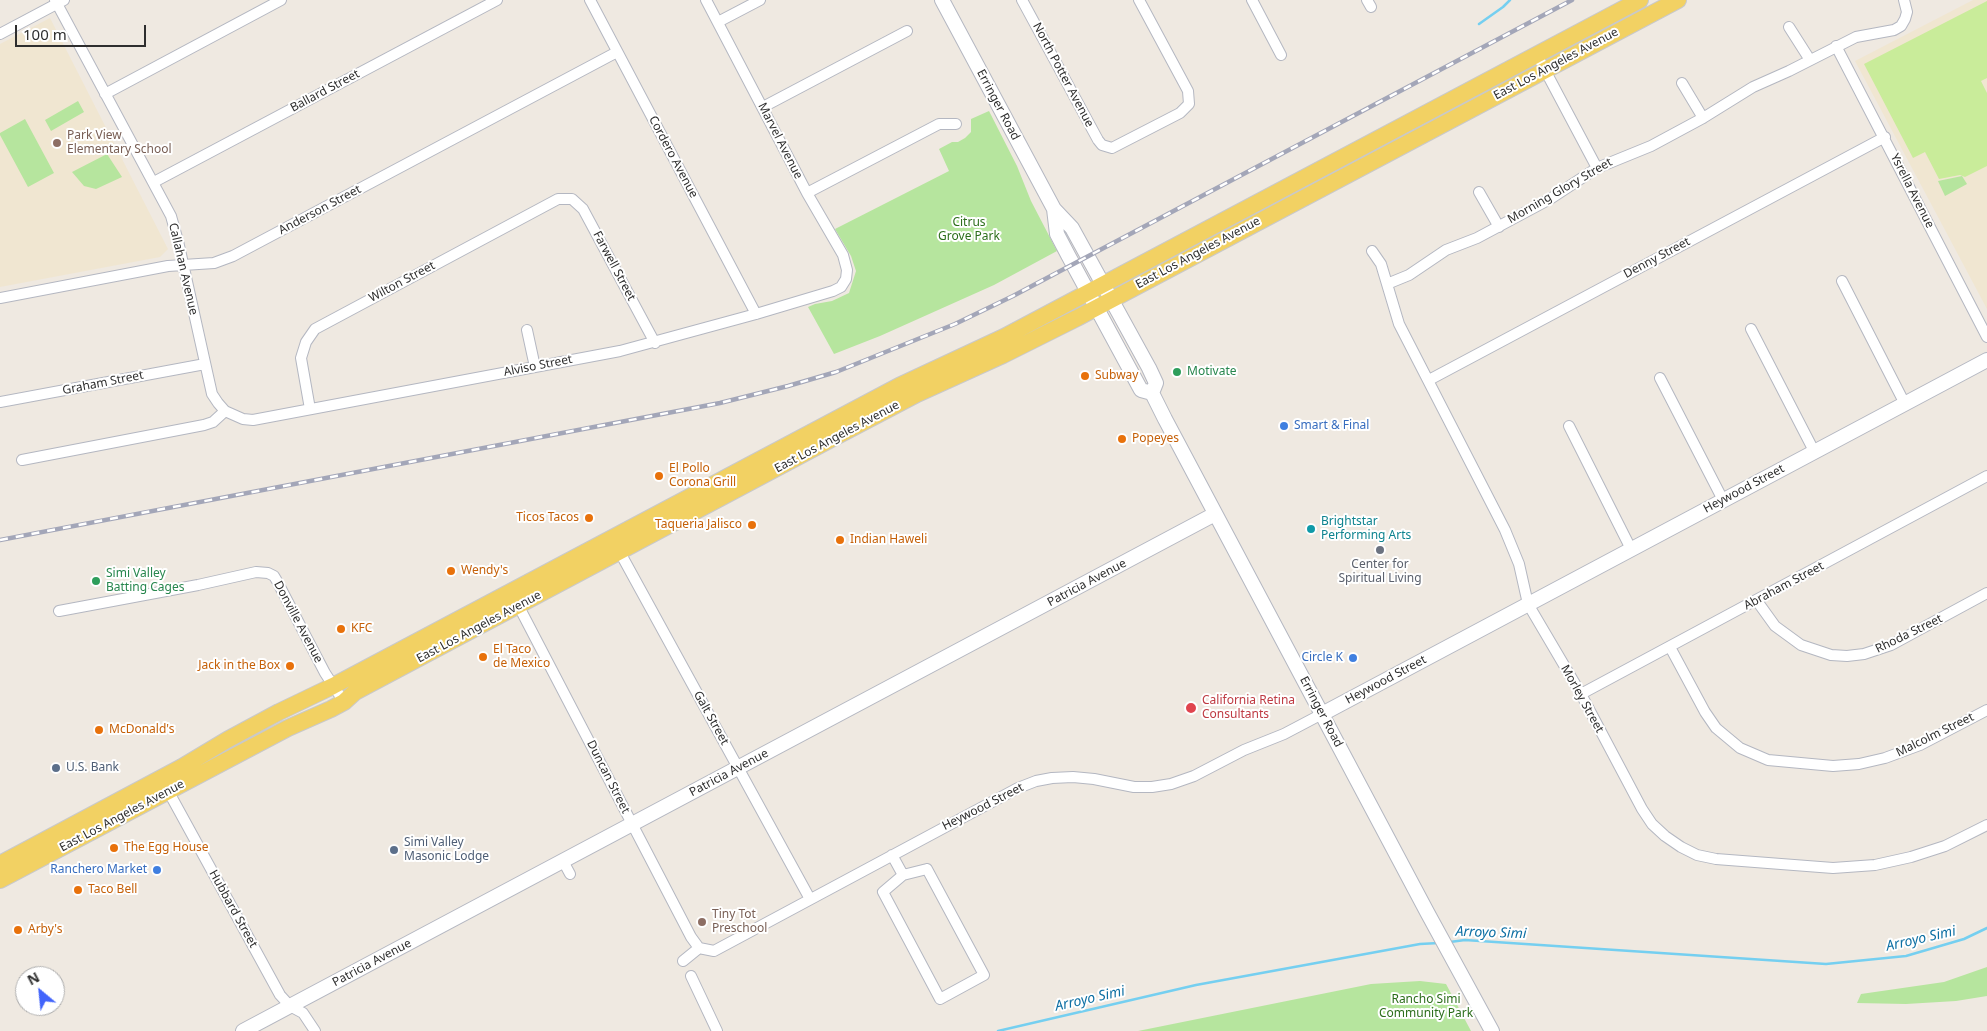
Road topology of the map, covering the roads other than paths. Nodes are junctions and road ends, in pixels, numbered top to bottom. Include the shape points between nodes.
1 (281, 0) edge
2 (496, 0) edge
3 (590, 0) edge
4 (706, 0) edge
5 (760, 0) edge
6 (942, 0) edge
7 (1022, 0) edge
8 (1139, 0) edge
9 (1252, 0) edge
10 (1640, 0) edge
11 (1678, 0) edge
12 (1904, 0) edge
13 (58, 1) edge
14 (718, 22) junction
15 (1789, 27) dead end
16 (907, 31) dead end
17 (0, 34) edge
18 (1836, 46) junction
19 (617, 52) junction
20 (1281, 54) dead end
21 (1537, 55) junction
22 (1810, 60) junction
23 (1544, 70) junction
24 (1682, 83) dead end
25 (105, 94) junction
26 (763, 107) junction
27 (1703, 118) junction
28 (956, 124) dead end
29 (1885, 137) junction
30 (1597, 168) junction
31 (154, 182) junction
32 (1479, 192) dead end
33 (807, 193) junction
34 (565, 198) joint
35 (1054, 209) junction
36 (1499, 227) junction
37 (1372, 251) dead end
38 (183, 265) junction
39 (1842, 281) dead end
40 (844, 282) joint
41 (1386, 284) junction
42 (1107, 292) junction
43 (1088, 293) junction
44 (0, 298) edge
45 (1096, 307) junction
46 (756, 314) junction
47 (1751, 329) dead end
48 (527, 330) dead end
49 (1987, 337) edge
50 (655, 343) junction
51 (1987, 360) edge
52 (205, 364) junction
53 (535, 367) junction
54 (1660, 378) dead end
55 (1429, 380) junction
56 (1152, 393) junction
57 (0, 402) edge
58 (1905, 404) junction
59 (310, 409) junction
60 (225, 411) junction
61 (1569, 426) dead end
62 (1814, 451) junction
63 (22, 460) dead end
64 (1987, 476) edge
65 (1723, 500) junction
66 (1215, 514) junction
67 (612, 537) junction
68 (1631, 549) junction
69 (620, 552) junction
70 (1987, 593) edge
71 (516, 599) junction
72 (1757, 601) junction
73 (1528, 604) junction
74 (59, 611) dead end
75 (1670, 647) junction
76 (333, 686) junction
77 (1581, 694) junction
78 (344, 702) junction
79 (1987, 710) edge
80 (1322, 714) junction
81 (739, 769) junction
82 (164, 784) junction
83 (632, 824) junction
84 (1987, 825) edge
85 (892, 855) junction
86 (563, 861) junction
87 (0, 864) edge
88 (570, 874) dead end
89 (903, 875) junction
90 (0, 880) edge
91 (810, 899) junction
92 (699, 948) junction
93 (683, 961) dead end
94 (691, 976) dead end
95 (290, 1006) junction
96 (243, 1031) edge
97 (315, 1031) edge
98 (717, 1031) edge
99 (1492, 1031) edge

1 - 25 street
2 - 31 street, Ballard Street
3 - 19 street, Cordero Avenue
4 - 14 street, Marvel Avenue
5 - 14 street
6 - 35 street, Erringer Road
7 - 8 street, North Potter Avenue via 1098,140 1112,148 1180,113 1188,104 1188,91
9 - 20 street
10 - 21 main road, East Los Angeles Avenue
11 - 23 main road, East Los Angeles Avenue
12 - 18 street, Morning Glory Street via 1907,12 1901,26 1856,37
13 - 17 street
13 - 25 street, Callahan Avenue
14 - 26 street, Marvel Avenue
15 - 22 street
16 - 26 street
18 - 22 street, Morning Glory Street
18 - 29 street, Ysrella Avenue
19 - 38 street, Anderson Street via 233,256 214,263
19 - 46 street, Cordero Avenue
21 - 23 street
21 - 42 main road, East Los Angeles Avenue
22 - 27 street, Morning Glory Street via 1753,87
23 - 30 street
23 - 42 main road, East Los Angeles Avenue
24 - 27 street
25 - 31 street, Callahan Avenue
26 - 33 street, Marvel Avenue
27 - 30 street, Morning Glory Street via 1651,146
28 - 33 street via 938,124
29 - 49 street, Ysrella Avenue
29 - 55 street, Denny Street
30 - 36 street, Morning Glory Street
31 - 38 street, Callahan Avenue via 171,216
32 - 36 street, Morning Glory Street
33 - 40 street, Marvel Avenue via 843,255 847,270
34 - 50 street, Farwell Street via 579,203 583,209
34 - 59 street, Wilton Street via 552,202 316,329 306,342 302,358
35 - 42 street, Erringer Road via 1072,228
35 - 43 street, Erringer Road via 1057,234
36 - 41 street, Morning Glory Street via 1446,250 1409,275
37 - 41 street, Morley Street via 1381,264
38 - 44 street, Anderson Street
38 - 52 street, Callahan Avenue
39 - 58 street
40 - 46 street, Alviso Street via 833,292
41 - 55 street, Morley Street via 1399,324
42 - 43 main road, East Los Angeles Avenue
42 - 45 main road, East Los Angeles Avenue
42 - 56 street, Erringer Road via 1156,383
43 - 45 street, Erringer Road
43 - 67 main road, East Los Angeles Avenue via 899,386
45 - 56 street, Erringer Road via 1141,390
45 - 69 main road, East Los Angeles Avenue via 1003,355 917,394
46 - 50 street, Alviso Street
47 - 62 street
48 - 53 street
50 - 53 street, Alviso Street
51 - 58 street, Heywood Street
52 - 57 street, Graham Street
52 - 60 street, Callahan Avenue via 212,394
53 - 59 street, Alviso Street
54 - 65 street
55 - 73 street, Morley Street via 1505,530
56 - 66 street, Erringer Road
58 - 62 street, Heywood Street
59 - 60 street, Alviso Street via 253,420
60 - 63 street via 204,426
61 - 68 street
62 - 65 street, Heywood Street
64 - 72 street, Abraham Street
65 - 68 street, Heywood Street
66 - 80 street, Erringer Road
66 - 81 street, Patricia Avenue
67 - 69 street, Galt Street
67 - 71 main road, East Los Angeles Avenue
68 - 73 street, Heywood Street
69 - 71 main road, East Los Angeles Avenue
69 - 81 street, Galt Street
70 - 72 street, Rhoda Street via 1891,645 1847,656 1831,655 1801,645 1775,626
71 - 76 main road, East Los Angeles Avenue
71 - 78 main road, East Los Angeles Avenue via 355,692
71 - 83 street, Duncan Street
72 - 75 street, Abraham Street
73 - 77 street, Morley Street
73 - 80 street, Heywood Street
74 - 76 street, Donville Avenue via 256,572 268,573 277,581
75 - 77 street, Abraham Street
75 - 79 street, Malcolm Street via 1716,728 1740,748 1768,760 1833,766 1859,764 1920,745
76 - 78 street, Donville Avenue
76 - 82 main road, East Los Angeles Avenue via 253,726
77 - 84 street, Morley Street via 1652,824 1665,836 1697,855 1808,867 1875,865 1945,846
78 - 82 main road, East Los Angeles Avenue
80 - 85 street, Heywood Street via 1171,784 1134,787 1073,777 1036,781
80 - 99 street, Erringer Road
81 - 83 street, Patricia Avenue
81 - 91 street, Galt Street
82 - 87 main road, East Los Angeles Avenue
82 - 90 main road, East Los Angeles Avenue
82 - 95 street, Hubbard Street via 280,995
83 - 86 street, Patricia Avenue
83 - 92 street, Duncan Street
85 - 89 street
85 - 91 street, Heywood Street
86 - 88 street
86 - 95 street, Patricia Avenue
89 - 89 street via 927,869 984,975 940,999 883,892
91 - 92 street, Heywood Street via 714,951
92 - 93 street
94 - 98 street
95 - 96 street, Patricia Avenue
95 - 97 street, Hubbard Street via 303,1013

